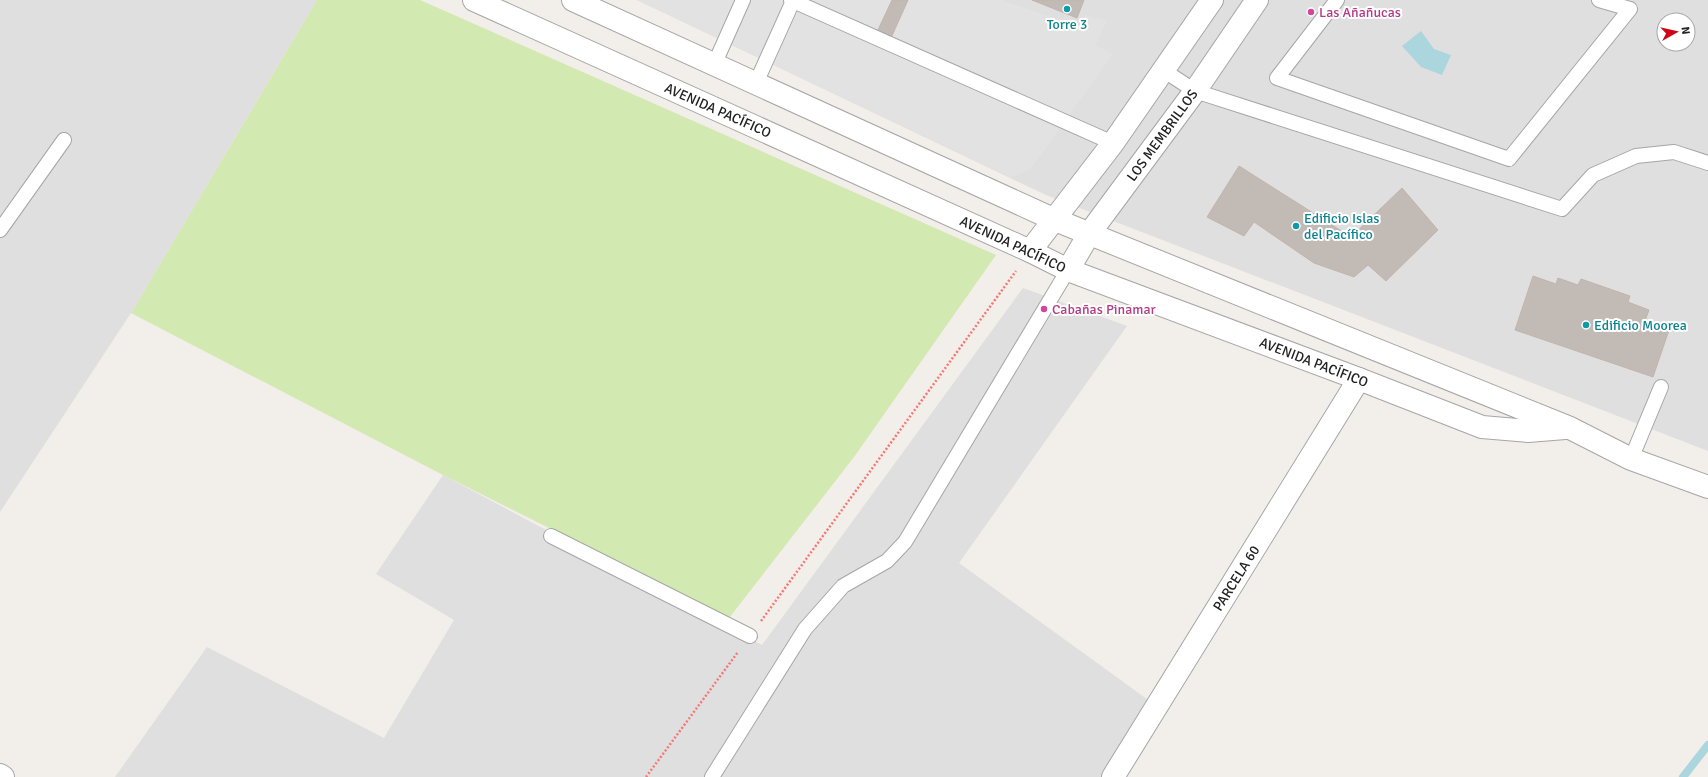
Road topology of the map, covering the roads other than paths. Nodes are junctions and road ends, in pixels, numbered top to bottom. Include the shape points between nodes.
1 (474, 0) edge
2 (573, 0) edge
3 (743, 0) edge
4 (1212, 0) edge
5 (1258, 0) edge
6 (1337, 0) edge
7 (1599, 0) edge
8 (792, 1) edge
9 (599, 5) edge
10 (714, 64) junction
11 (1163, 70) junction
12 (756, 83) junction
13 (1195, 91) junction
14 (64, 140) dead end
15 (1113, 143) junction
16 (1708, 163) edge
17 (1053, 219) junction
18 (0, 230) edge
19 (1089, 234) junction
20 (1030, 251) junction
21 (1068, 270) junction
22 (1359, 379) junction
23 (1661, 387) dead end
24 (1570, 428) junction
25 (1631, 459) junction
26 (1708, 487) edge
27 (551, 536) dead end
28 (750, 636) road end
29 (0, 776) edge
30 (3, 777) edge
31 (712, 777) edge
32 (1113, 777) edge

1 - 20 street, AVENIDA PACÍFICO
2 - 9 street
3 - 10 lane
4 - 11 street
5 - 13 street, LOS MEMBRILLOS
6 - 7 lane via 1277,78 1509,159 1630,9
8 - 12 lane
8 - 15 lane
9 - 10 street
10 - 12 street
11 - 13 lane
11 - 15 street
12 - 17 street
13 - 16 lane via 1562,209 1593,175 1636,156 1674,152
13 - 19 street, LOS MEMBRILLOS
14 - 18 lane
15 - 17 street
17 - 19 street
17 - 20 street
19 - 21 street, LOS MEMBRILLOS
19 - 24 street
20 - 21 street, AVENIDA PACÍFICO
21 - 22 street, AVENIDA PACÍFICO
21 - 31 lane via 905,542 887,561 843,586 805,629
22 - 24 street, AVENIDA PACÍFICO via 1482,427 1528,431
22 - 32 street, PARCELA 60
23 - 25 lane
24 - 25 street
25 - 26 street
27 - 28 lane
29 - 30 street

